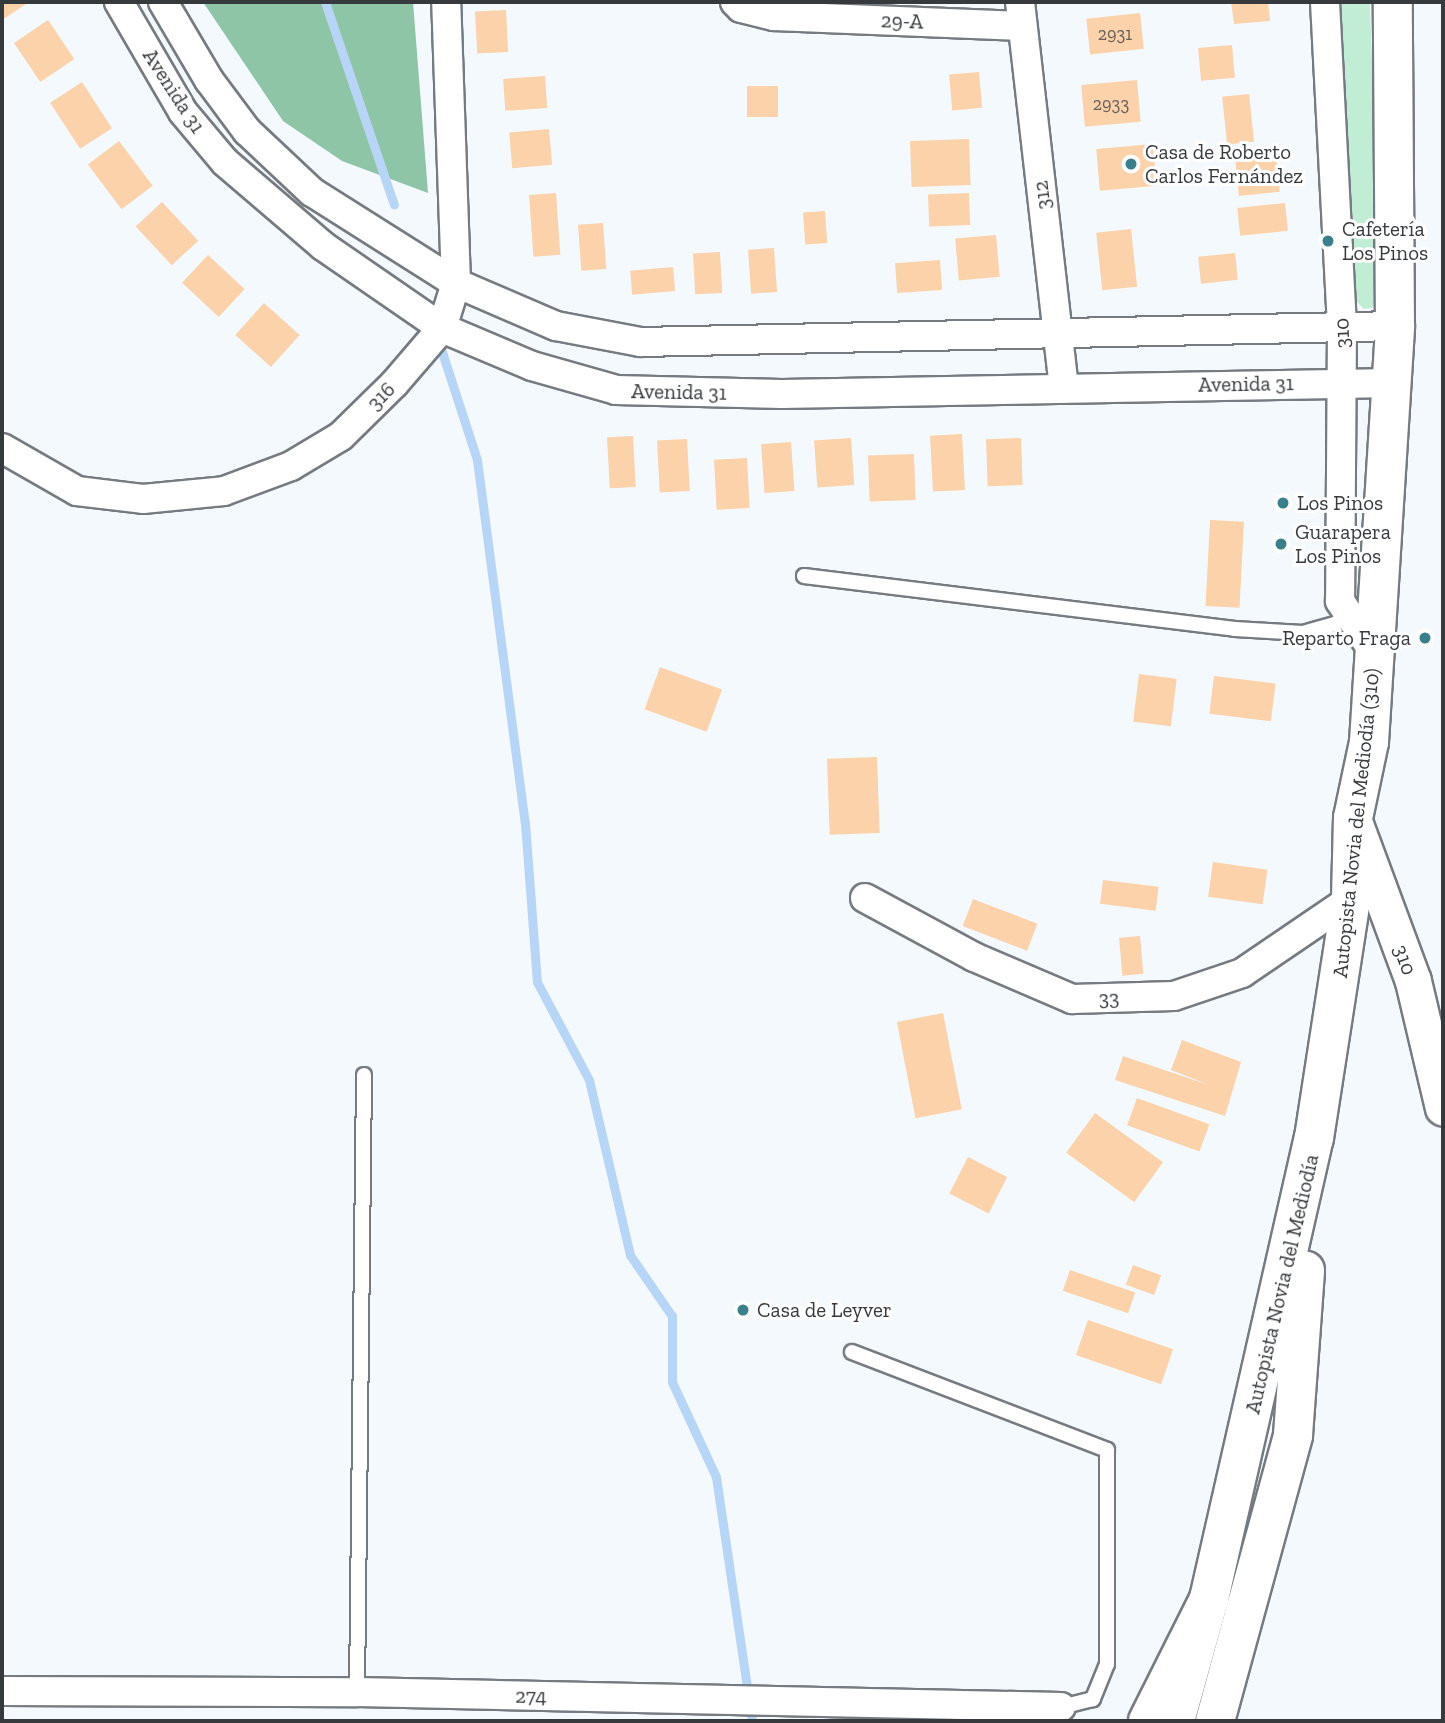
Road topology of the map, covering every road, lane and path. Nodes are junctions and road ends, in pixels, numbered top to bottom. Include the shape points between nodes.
1 (118, 2) edge
2 (163, 2) edge
3 (446, 2) edge
4 (1325, 2) edge
5 (1393, 2) edge
6 (738, 5) edge
7 (1021, 14) edge
8 (456, 283) junction
9 (1395, 326) junction
10 (1342, 327) junction
11 (442, 328) junction
12 (1059, 336) junction
13 (1343, 382) junction
14 (1393, 383) junction
15 (1064, 389) junction
16 (2, 448) edge
17 (804, 576) dead end
18 (1350, 614) junction
19 (1375, 654) junction
20 (1353, 818) junction
21 (865, 898) dead end
22 (1351, 900) junction
23 (364, 1075) dead end
24 (1443, 1108) edge
25 (1314, 1138) junction
26 (852, 1352) dead end
27 (1209, 1599) junction
28 (2, 1691) edge
29 (357, 1692) junction
30 (1061, 1707) joint
31 (1148, 1721) edge
32 (1175, 1721) edge
33 (1215, 1721) edge

1 - 11 street, Avenida 31 via 183,112 225,162 323,246
2 - 8 street, Avenida 31 via 209,80 247,131 312,192
3 - 8 street, 316
4 - 10 street, 310
5 - 9 main road, Autopista Novia del Mediodía (310)
6 - 7 street, 29-A via 774,16
7 - 12 street, 312
8 - 11 street, 316
8 - 12 street, Avenida 31 via 556,326 640,342
9 - 10 street, Avenida 31
9 - 14 main road, Autopista Novia del Mediodía (310)
10 - 12 street, Avenida 31
10 - 13 street, 310
11 - 15 street, Avenida 31 via 532,366 616,390 782,394
11 - 16 street, 316 via 341,436 291,466 224,491 144,499 77,491
12 - 15 street, 312
13 - 14 street, Avenida 31
13 - 15 street, Avenida 31
13 - 18 street, 310 via 1340,601
14 - 19 main road, Autopista Novia del Mediodía (310)
17 - 18 lane via 1235,629 1303,633 1335,624
18 - 19 street, 310
19 - 20 main road, Autopista Novia del Mediodía (310) via 1369,742
20 - 22 main road, Autopista Novia del Mediodía (310)
20 - 24 street, 310 via 1413,981
21 - 22 street, 33 via 974,957 1072,999 1174,996 1241,973
22 - 25 main road, Autopista Novia del Mediodía (310)
23 - 29 lane
25 - 27 main road, Autopista Novia del Mediodía
25 - 33 main road, Autopista Novia del Mediodía via 1293,1435
26 - 30 lane via 1107,1450 1107,1664 1093,1699
27 - 31 main road
27 - 32 main road, Autopista Novia del Mediodía
28 - 29 street, 274
29 - 30 street, 274

